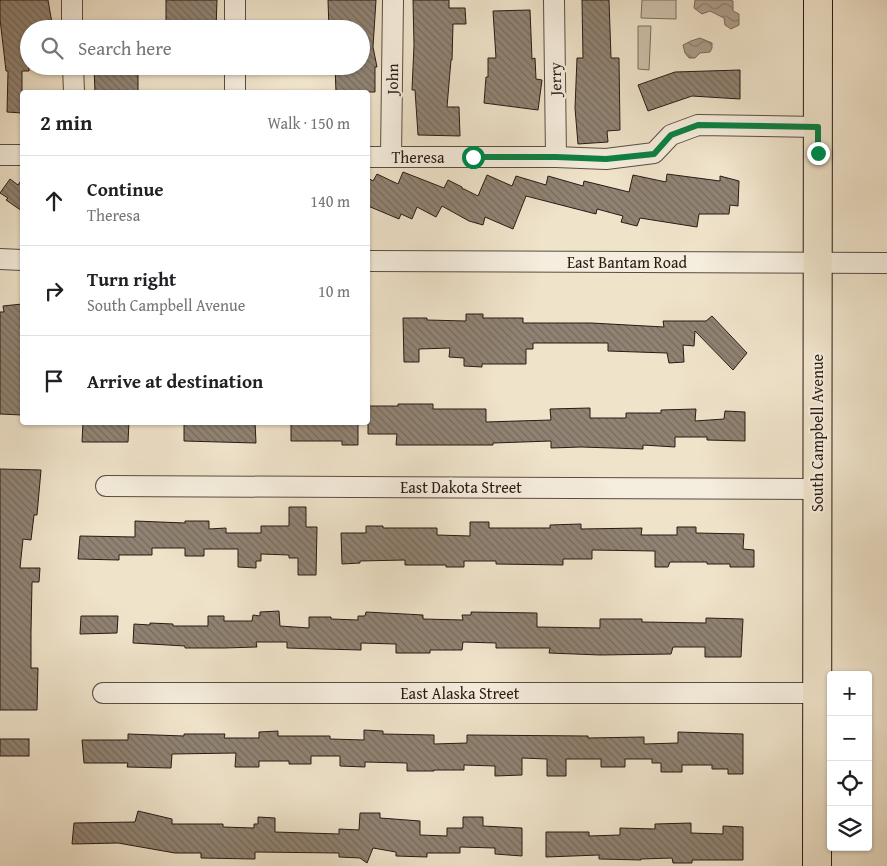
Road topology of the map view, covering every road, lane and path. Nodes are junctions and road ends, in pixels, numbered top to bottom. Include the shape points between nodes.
1 (72, 0) edge
2 (235, 0) edge
3 (393, 0) edge
4 (554, 0) edge
5 (818, 0) edge
6 (72, 20) edge
7 (235, 20) edge
8 (74, 75) edge
9 (235, 75) edge
10 (74, 90) edge
11 (235, 90) edge
12 (818, 127) junction
13 (0, 155) edge
14 (20, 155) edge
15 (370, 157) edge
16 (391, 157) junction
17 (556, 157) junction
18 (0, 259) edge
19 (20, 260) edge
20 (370, 261) edge
21 (817, 263) junction
22 (887, 263) edge
23 (106, 486) dead end
24 (817, 489) junction
25 (103, 693) dead end
26 (816, 693) junction
27 (817, 866) edge

1 - 6 street
2 - 7 street
3 - 16 street, John
4 - 17 street, Jerry
5 - 12 main road, South Campbell Avenue
8 - 10 street
9 - 11 street
12 - 17 street, Theresa via 698,125 671,135 654,154 606,159
12 - 21 main road, South Campbell Avenue
13 - 14 street
15 - 16 street, Theresa
16 - 17 street, Theresa
18 - 19 street
20 - 21 street, East Bantam Road
21 - 22 street, East Bantam Road
21 - 24 main road, South Campbell Avenue
23 - 24 street, East Dakota Street
24 - 26 main road, South Campbell Avenue
25 - 26 street, East Alaska Street
26 - 27 main road, South Campbell Avenue

